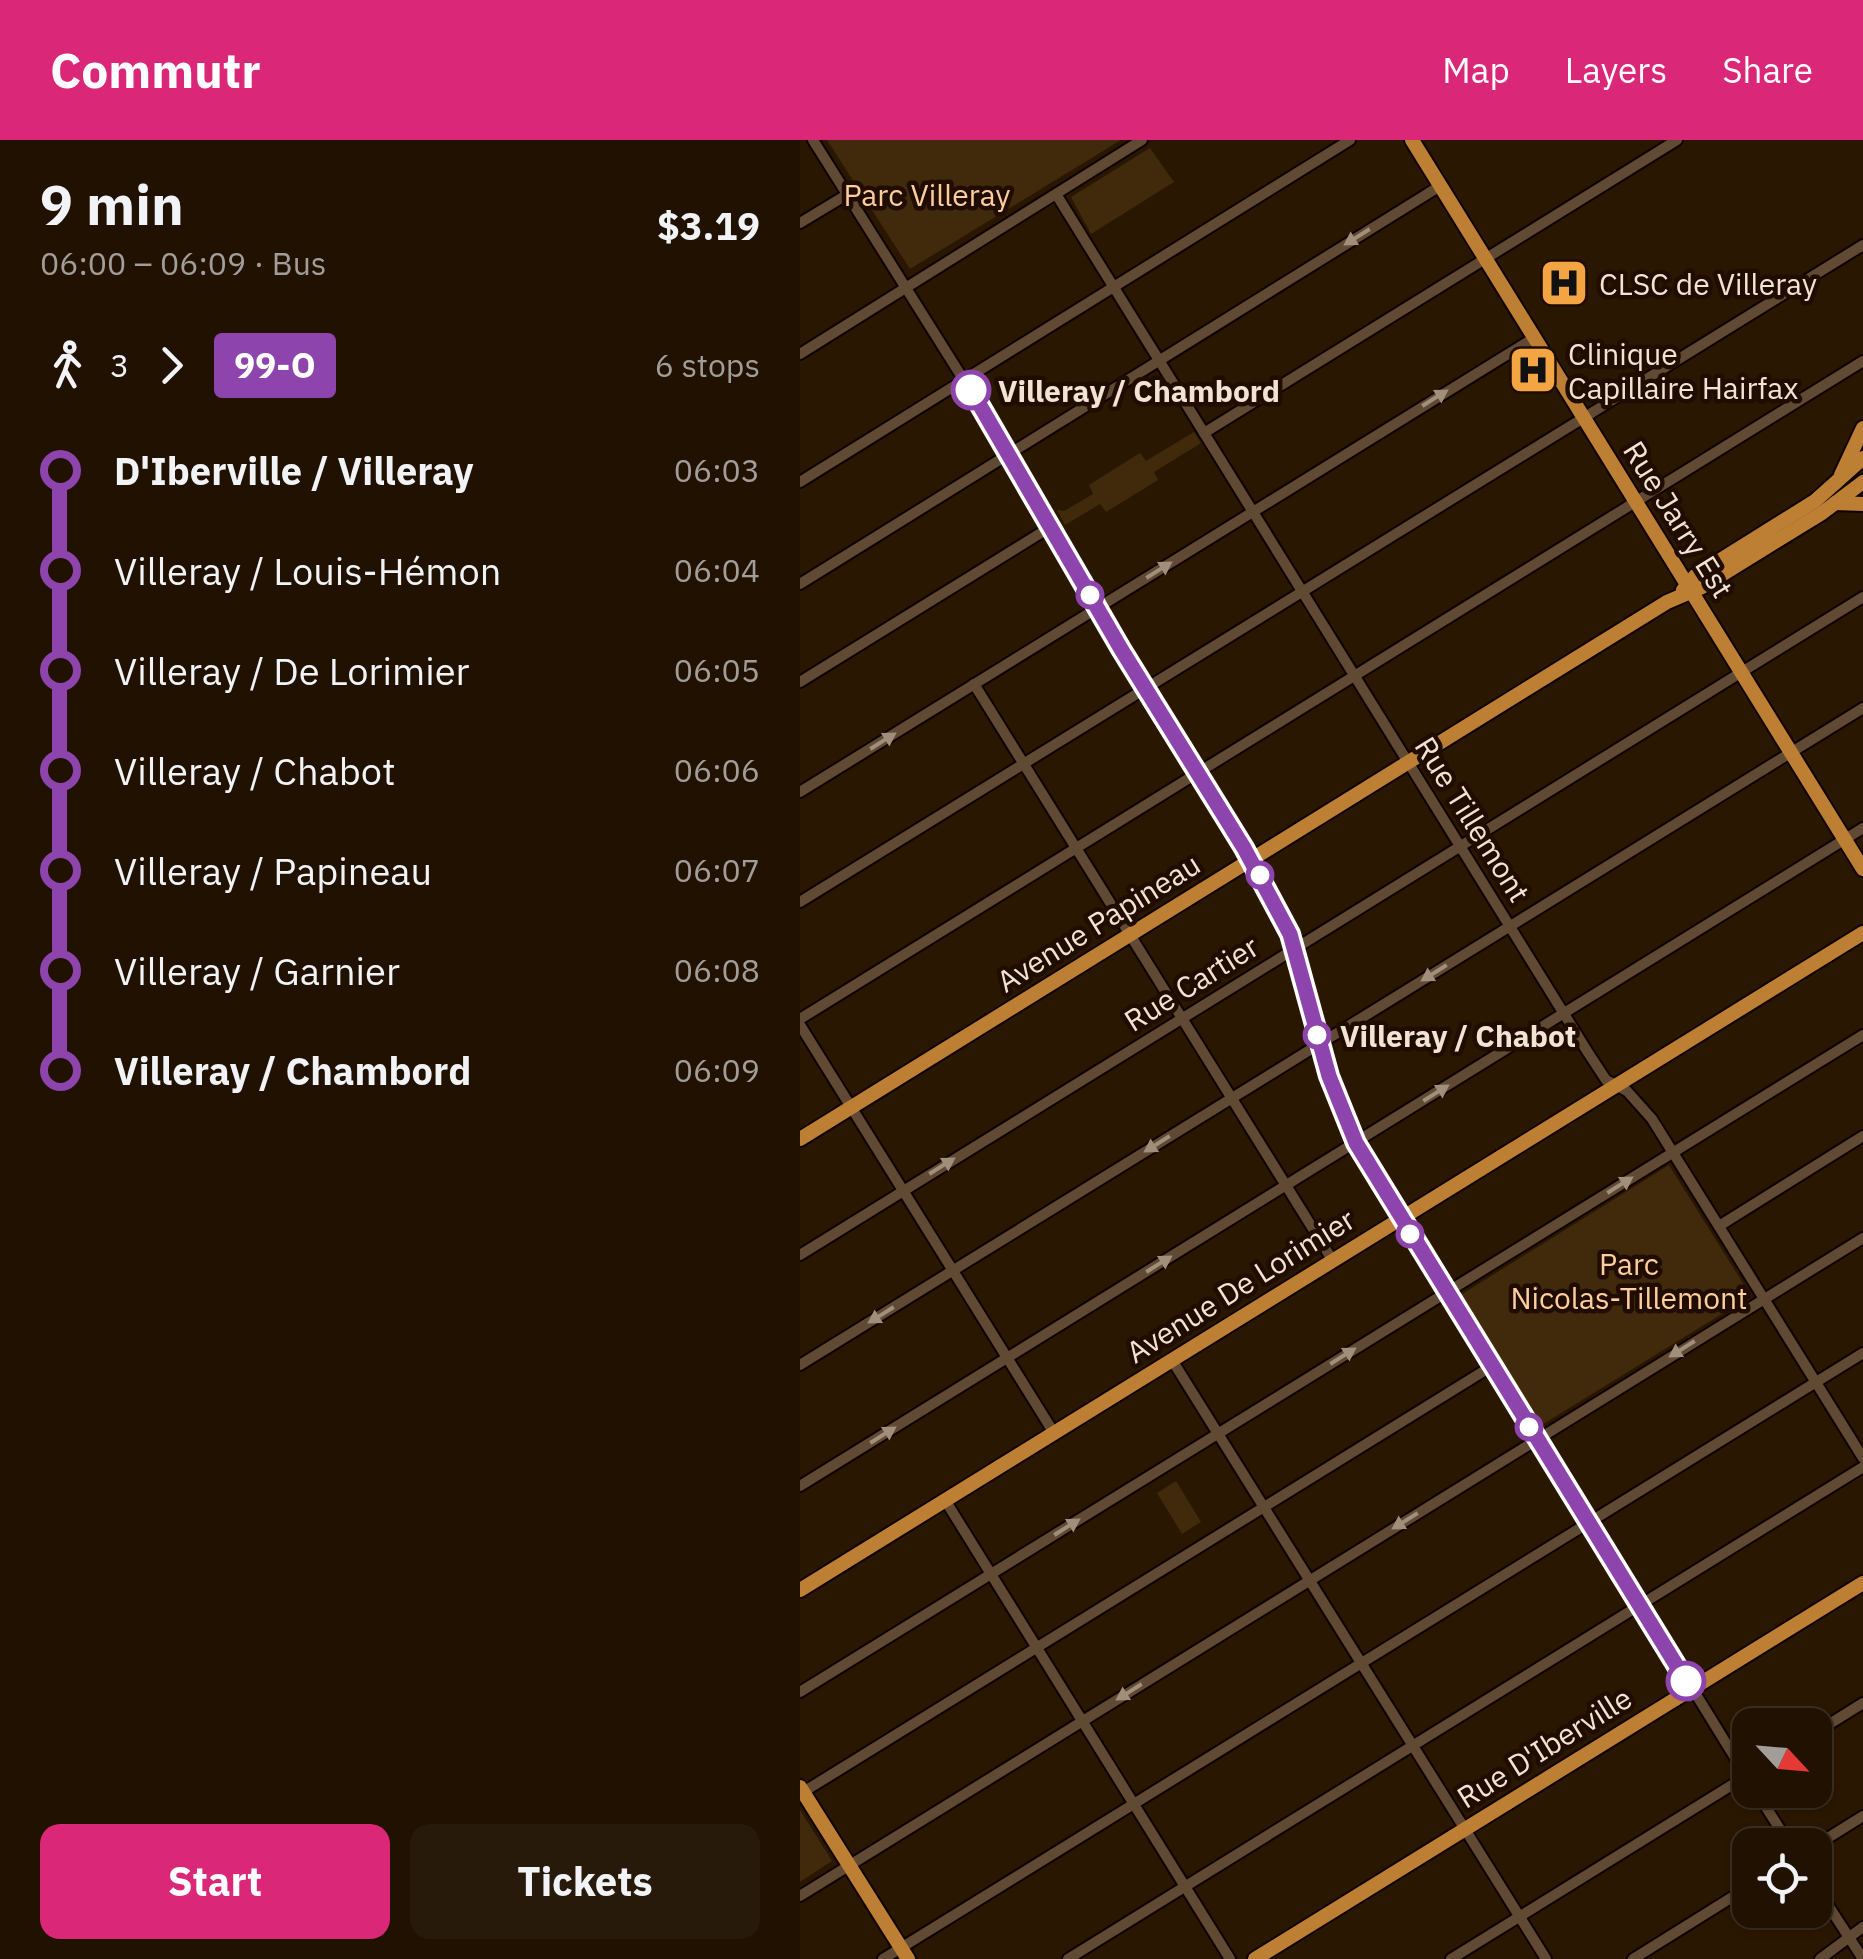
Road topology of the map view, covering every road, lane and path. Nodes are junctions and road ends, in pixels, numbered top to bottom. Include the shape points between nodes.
1 (814, 140) edge
2 (1142, 140) edge
3 (1350, 140) edge
4 (1412, 140) edge
5 (1677, 140) edge
6 (1440, 186) junction
7 (848, 194) junction
8 (1056, 194) junction
9 (800, 223) edge
10 (1863, 245) edge
11 (1485, 259) junction
12 (906, 287) junction
13 (1113, 287) junction
14 (1534, 338) junction
15 (800, 354) edge
16 (1160, 361) junction
17 (1863, 361) edge
18 (965, 380) junction
19 (1583, 417) junction
20 (1863, 428) edge
21 (1204, 433) junction
22 (1010, 454) junction
23 (1863, 458) edge
24 (1839, 481) junction
25 (800, 482) edge
26 (1863, 482) edge
27 (1635, 502) junction
28 (1835, 503) junction
29 (1863, 504) edge
30 (1252, 511) junction
31 (1052, 526) junction
32 (800, 584) edge
33 (1686, 590) junction
34 (1302, 591) junction
35 (1863, 597) edge
36 (1098, 608) junction
37 (1742, 672) junction
38 (1355, 676) junction
39 (800, 682) edge
40 (974, 684) junction
41 (1145, 688) junction
42 (1863, 708) edge
43 (1791, 752) junction
44 (1408, 762) junction
45 (1024, 764) junction
46 (1197, 773) junction
47 (800, 792) edge
48 (1863, 828) edge
49 (1845, 840) junction
50 (1460, 846) junction
51 (1076, 848) junction
52 (1251, 860) junction
53 (1863, 869) edge
54 (800, 902) edge
55 (1510, 926) junction
56 (1863, 933) edge
57 (1129, 935) junction
58 (1295, 949) junction
59 (1564, 1014) junction
60 (1182, 1018) junction
61 (800, 1022) edge
62 (1863, 1035) edge
63 (1320, 1044) junction
64 (1616, 1085) junction
65 (1231, 1098) junction
66 (851, 1107) junction
67 (1863, 1136) edge
68 (800, 1138) edge
69 (1356, 1143) junction
70 (1673, 1151) junction
71 (1285, 1186) junction
72 (902, 1191) junction
73 (1400, 1219) junction
74 (1719, 1226) junction
75 (1863, 1238) edge
76 (800, 1255) edge
77 (1333, 1261) junction
78 (952, 1271) junction
79 (1446, 1293) junction
80 (1764, 1298) junction
81 (1863, 1352) edge
82 (1006, 1358) junction
83 (1172, 1360) junction
84 (800, 1366) edge
85 (1492, 1366) junction
86 (1816, 1382) junction
87 (1054, 1432) junction
88 (1217, 1434) junction
89 (1537, 1439) junction
90 (1863, 1458) edge
91 (1863, 1467) edge
92 (800, 1486) edge
93 (945, 1500) junction
94 (1263, 1506) junction
95 (1589, 1523) junction
96 (991, 1574) junction
97 (1309, 1580) junction
98 (1863, 1583) edge
99 (800, 1590) edge
100 (1640, 1605) junction
101 (1036, 1648) junction
102 (1361, 1664) junction
103 (1692, 1689) junction
104 (800, 1692) edge
105 (1863, 1703) edge
106 (1082, 1721) junction
107 (1832, 1722) edge
108 (1412, 1746) junction
109 (1732, 1751) edge
110 (1732, 1787) edge
111 (801, 1791) edge
112 (1133, 1804) junction
113 (1863, 1816) edge
114 (1464, 1830) junction
115 (1832, 1835) edge
116 (849, 1866) junction
117 (1185, 1886) junction
118 (800, 1896) edge
119 (1732, 1897) edge
120 (1832, 1911) edge
121 (1519, 1916) junction
122 (1863, 1928) edge
123 (1849, 1938) junction
124 (904, 1954) edge
125 (883, 1959) edge
126 (1068, 1959) edge
127 (1230, 1959) edge
128 (1255, 1959) edge
129 (1452, 1959) edge
130 (1546, 1959) edge
131 (1633, 1959) edge
132 (1820, 1959) edge
133 (1862, 1959) edge

1 - 7 street
2 - 8 street
3 - 13 street
4 - 6 main road, Rue Jarry Est
5 - 11 street
6 - 11 main road, Rue Jarry Est
6 -> 16 street
7 - 9 street
7 - 12 street
8 - 12 street
8 - 13 street, Rue Tillemont
10 - 19 street
11 - 14 main road, Rue Jarry Est
11 - 21 street
12 - 15 street
12 - 18 street
13 - 16 street, Rue Tillemont
13 - 18 street
14 - 19 main road, Rue Jarry Est
30 -> 14 street
16 - 21 street, Rue Tillemont
16 - 22 street
17 - 27 street
18 - 22 street
18 - 25 street
19 - 27 main road, Rue Jarry Est
19 - 34 street
20 - 24 main road
21 - 30 street, Rue Tillemont
22 - 31 street
22 - 32 street
23 - 24 main road, Avenue Papineau
24 - 33 main road, Avenue Papineau via 1695,576
26 - 28 main road, Avenue Papineau
27 - 33 main road, Rue Jarry Est
27 - 38 street
28 - 29 main road
28 - 33 main road, Avenue Papineau via 1717,578
30 - 34 street, Rue Tillemont
36 -> 30 street
31 - 36 street
31 - 39 street
33 - 37 main road, Rue Jarry Est
33 - 44 main road, Avenue Papineau
34 - 38 street, Rue Tillemont
34 - 41 street
35 - 37 street, Rue Cartier
36 - 40 street
36 - 41 street
37 - 43 main road, Rue Jarry Est
37 - 50 street, Rue Cartier
38 - 44 street, Rue Tillemont
38 - 46 street
40 - 45 street
47 -> 40 street
41 - 45 street
41 - 46 street
42 - 43 street
43 - 49 main road, Rue Jarry Est
43 - 55 street
44 - 50 street, Rue Tillemont
44 - 52 main road, Avenue Papineau
45 - 51 street
45 - 54 street
46 - 51 street
46 - 52 street
48 - 49 street
49 - 53 main road
49 - 59 street
50 - 55 street, Rue Tillemont
50 - 58 street, Rue Cartier
51 - 57 street
51 - 61 street
52 - 57 main road, Avenue Papineau
52 - 58 street
55 - 59 street, Rue Tillemont
55 -> 63 street
56 - 64 main road, Avenue De Lorimier
57 - 60 street
57 - 66 main road, Avenue Papineau
58 - 60 street, Rue Cartier
58 - 63 street
59 - 64 street, Rue Tillemont via 1606,1080
69 -> 59 street
60 - 65 street
72 -> 60 street, Rue Cartier
61 - 66 street
62 - 70 street
63 - 65 street
63 - 69 street
64 - 70 street, Rue Tillemont
64 - 73 main road, Avenue De Lorimier
65 - 71 street
65 -> 78 street
66 - 68 main road, Avenue Papineau
66 - 72 street
67 - 74 street
69 - 71 street
69 - 73 street
70 - 74 street, Rue Tillemont
79 -> 70 street
71 - 77 street
82 -> 71 street
72 - 76 street, Rue Cartier
72 - 78 street
73 - 77 main road, Avenue De Lorimier
73 - 79 street
74 - 80 street, Rue Tillemont
75 - 80 street
77 - 83 main road, Avenue De Lorimier
78 - 82 street
78 -> 84 street
79 - 85 street
88 -> 79 street
80 - 86 street, Rue Tillemont
80 -> 89 street
81 - 86 street
82 - 87 street
92 -> 82 street
83 - 87 main road, Avenue De Lorimier
83 - 88 street
85 - 89 street
85 - 94 street
86 - 90 street, Rue Tillemont
86 - 95 street
87 - 93 main road, Avenue De Lorimier
88 - 94 street
96 -> 88 street
89 - 95 street
89 -> 97 street
91 - 100 street
93 - 96 street
93 - 99 main road, Avenue De Lorimier
94 - 97 street
94 - 101 street
95 - 100 street
95 - 102 street
96 - 101 street
96 - 104 street
97 - 102 street
97 -> 106 street
98 - 103 main road, Rue D'Iberville
100 - 103 street
100 - 108 street
101 - 106 street
101 - 111 street
102 - 108 street
102 - 112 street
103 - 109 street
103 - 114 main road, Rue D'Iberville
105 - 107 street
106 - 112 street
106 - 116 street
108 - 114 street
108 - 117 street
110 - 121 street
111 - 116 main road
112 - 117 street
112 - 124 street
113 - 115 street
114 - 121 street
114 - 128 main road, Rue D'Iberville
116 - 118 street
116 - 124 main road
117 - 126 street
117 - 127 street
119 - 131 street
120 - 123 street
121 - 129 street
121 - 130 street
122 - 123 street
123 - 132 street
123 - 133 street
124 - 125 street

